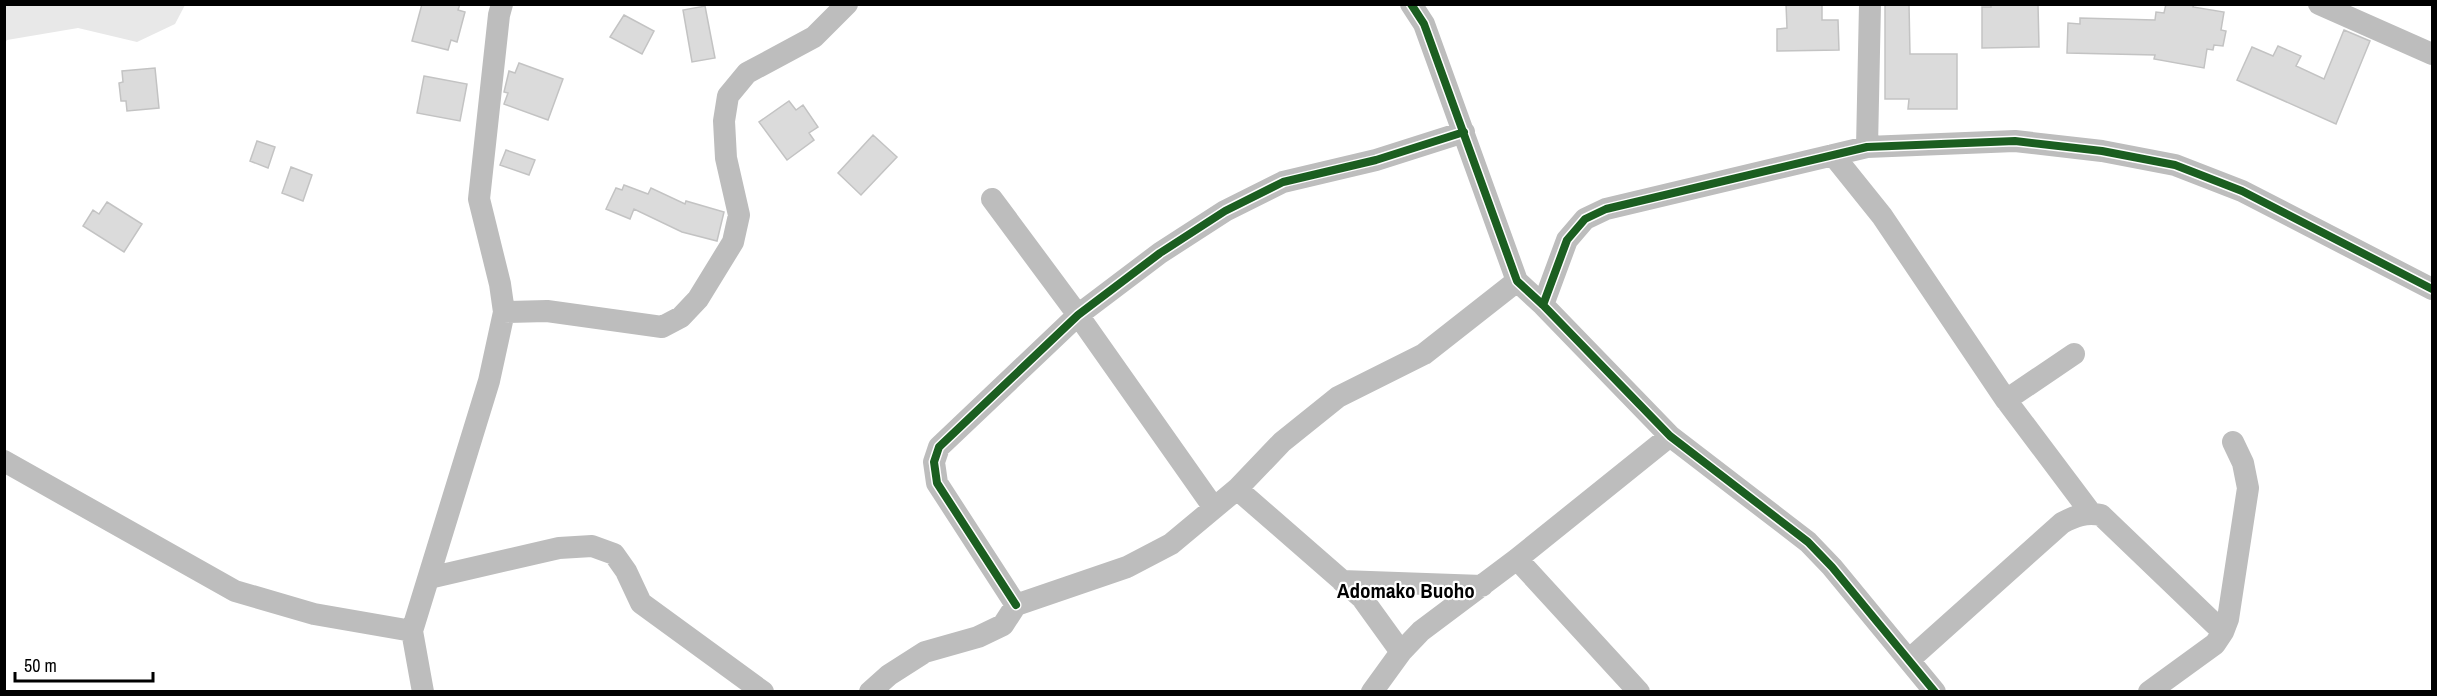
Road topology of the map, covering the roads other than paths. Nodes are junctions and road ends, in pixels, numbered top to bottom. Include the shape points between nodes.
1 (502, 4) edge
2 (847, 4) edge
3 (1412, 4) edge
4 (1870, 4) edge
5 (2319, 4) edge
6 (2433, 54) edge
7 (1464, 132) junction
8 (1867, 147) junction
9 (1833, 155) junction
10 (992, 199) dead end
11 (1517, 281) junction
12 (2433, 290) edge
13 (1543, 305) junction
14 (504, 312) junction
15 (1078, 315) junction
16 (2073, 354) dead end
17 (2006, 400) junction
18 (1670, 436) junction
19 (2233, 442) dead end
20 (4, 461) edge
21 (1237, 489) junction
22 (1214, 508) junction
23 (2091, 513) junction
24 (1517, 559) junction
25 (429, 578) junction
26 (1342, 581) junction
27 (1482, 586) junction
28 (1016, 605) junction
29 (412, 631) junction
30 (2223, 632) junction
31 (1401, 652) junction
32 (1910, 659) junction
33 (423, 692) edge
34 (763, 692) edge
35 (870, 692) edge
36 (1372, 692) edge
37 (1639, 692) edge
38 (1935, 692) edge
39 (2149, 692) edge

1 - 14 street via 479,199
2 - 14 street via 814,37 747,73 728,96 724,121 726,158 739,215 733,242 698,299 681,317 662,327 547,310
3 - 7 street via 1424,24
4 - 8 street
5 - 6 street
7 - 11 street
7 - 15 street via 1376,160 1283,182 1225,211 1160,253
8 - 9 street
8 - 12 street via 2015,141 2102,151 2175,165 2242,191
9 - 13 street via 1606,209 1586,219 1567,240
9 - 17 street via 1882,216
10 - 15 street
11 - 13 street
11 - 21 street via 1424,354 1338,397 1282,442
13 - 18 street
14 - 25 street via 489,381
15 - 22 street
15 - 28 street via 939,447 934,462 937,483
16 - 17 street
17 - 23 street
18 - 24 street
18 - 32 street via 1808,542
19 - 30 street via 2248,488
20 - 29 street via 235,591 314,614
21 - 22 street
21 - 26 street
22 - 28 street via 1171,544 1127,567
23 - 30 street via 2101,514
23 - 32 street via 2062,523
24 - 27 street
24 - 37 street
25 - 29 street
25 - 34 street via 559,548 592,546 614,554 641,603
26 - 27 street
26 - 31 street via 1362,598
27 - 31 street via 1421,631
28 - 35 street via 1003,625 978,637 925,652
29 - 33 street
30 - 39 street via 2215,644
31 - 36 street
32 - 38 street

